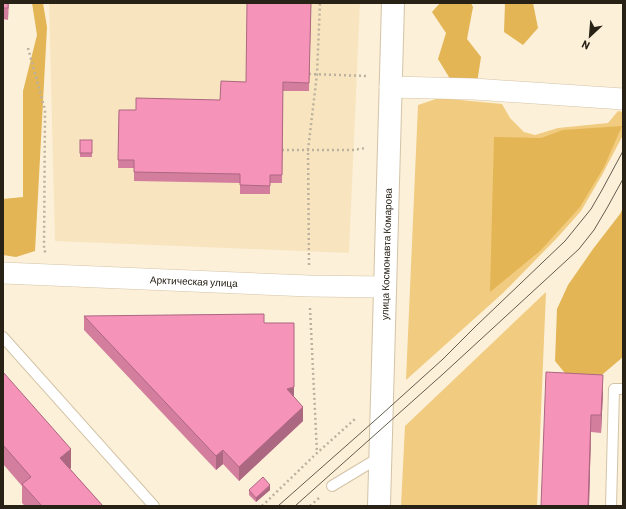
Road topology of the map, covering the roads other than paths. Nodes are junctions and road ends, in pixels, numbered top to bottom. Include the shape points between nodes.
1 (393, 3) edge
2 (390, 88) junction
3 (623, 99) edge
4 (3, 273) edge
5 (385, 288) junction
6 (3, 336) edge
7 (623, 389) edge
8 (380, 457) junction
9 (332, 486) dead end
10 (154, 506) edge
11 (379, 506) edge
12 (611, 506) edge

1 - 2 street, улица Космонавта Комарова
2 - 3 street via 474,89
2 - 5 street, улица Космонавта Комарова
4 - 5 street, Арктическая улица
5 - 8 street, улица Космонавта Комарова
6 - 10 lane
7 - 12 lane via 614,389
8 - 9 lane
8 - 11 street, улица Космонавта Комарова

